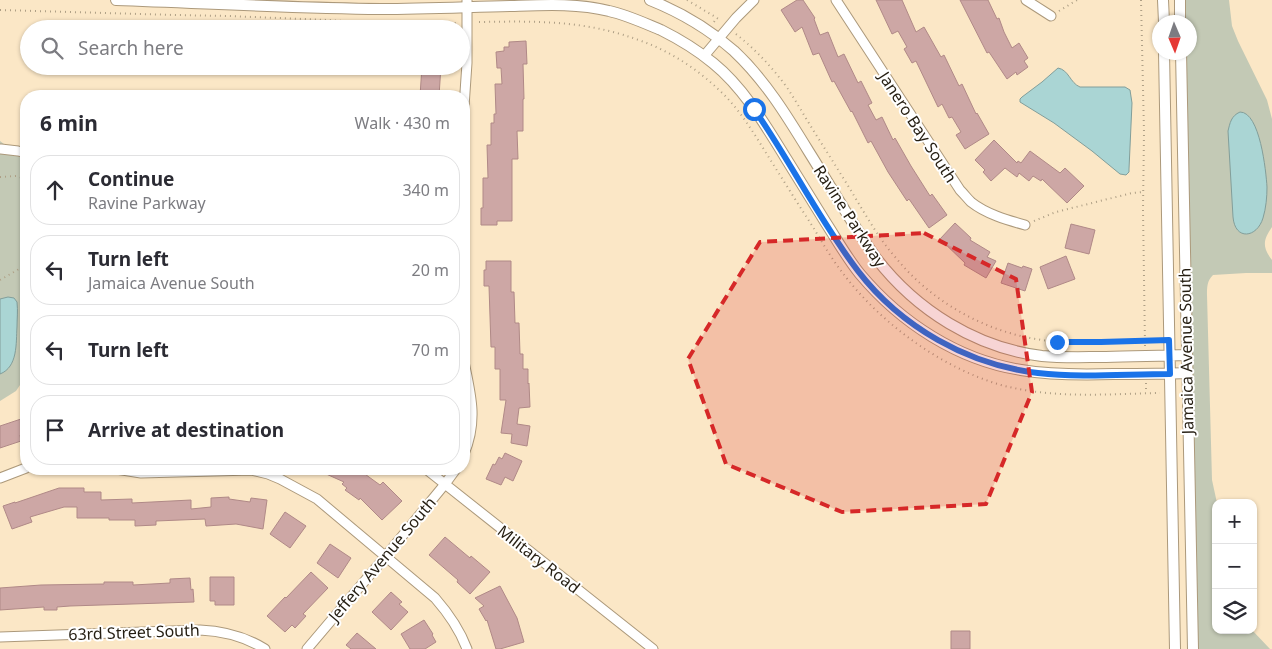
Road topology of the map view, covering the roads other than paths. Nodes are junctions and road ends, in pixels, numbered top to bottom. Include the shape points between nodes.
1 (116, 0) edge
2 (650, 0) edge
3 (754, 0) edge
4 (836, 0) edge
5 (1026, 0) edge
6 (1163, 0) edge
7 (1180, 0) edge
8 (467, 4) edge
9 (1164, 15) edge
10 (1180, 15) edge
11 (1051, 16) road end
12 (467, 20) edge
13 (718, 39) junction
14 (704, 56) junction
15 (1164, 60) edge
16 (1180, 60) edge
17 (466, 75) edge
18 (465, 90) edge
19 (1, 149) dead end
20 (20, 152) edge
21 (1025, 225) road end
22 (1186, 355) junction
23 (1169, 356) junction
24 (1187, 373) junction
25 (1170, 374) junction
26 (470, 396) edge
27 (470, 436) edge
28 (20, 470) edge
29 (270, 475) edge
30 (434, 475) edge
31 (452, 475) edge
32 (0, 478) edge
33 (445, 484) junction
34 (385, 558) junction
35 (0, 637) edge
36 (265, 649) edge
37 (307, 649) edge
38 (467, 649) edge
39 (653, 649) edge
40 (1175, 649) edge
41 (1192, 649) edge

1 - 8 street, Ravine Parkway via 345,8
2 - 13 street, Ravine Parkway via 678,13
3 - 13 street
4 - 21 street, Janero Bay South via 960,190 981,208
5 - 11 street
6 - 9 street
7 - 10 street
8 - 12 street
8 - 14 street, Ravine Parkway via 589,7 608,11 660,30
13 - 14 street
13 - 23 street, Ravine Parkway via 773,95 888,274 938,317 984,341 1042,356
14 - 25 street, Ravine Parkway via 724,72 754,109 860,273 887,302 915,325 965,354 1018,370 1074,375
15 - 23 street, Jamaica Avenue South
16 - 22 street, Jamaica Avenue South
17 - 18 street
19 - 20 street
22 - 23 street, Ravine Parkway
22 - 24 street, Jamaica Avenue South
23 - 25 street, Jamaica Avenue South
24 - 25 street, Ravine Parkway
24 - 41 street, Jamaica Avenue South
25 - 40 street, Jamaica Avenue South
26 - 27 street
28 - 32 street
29 - 34 street via 316,499
30 - 33 street, Military Road
31 - 33 street, Jeffery Avenue South
33 - 34 street, Jeffery Avenue South
33 - 39 street, Military Road
34 - 37 street, Jeffery Avenue South
34 - 38 street via 445,610
35 - 36 street, 63rd Street South via 208,630 230,633

